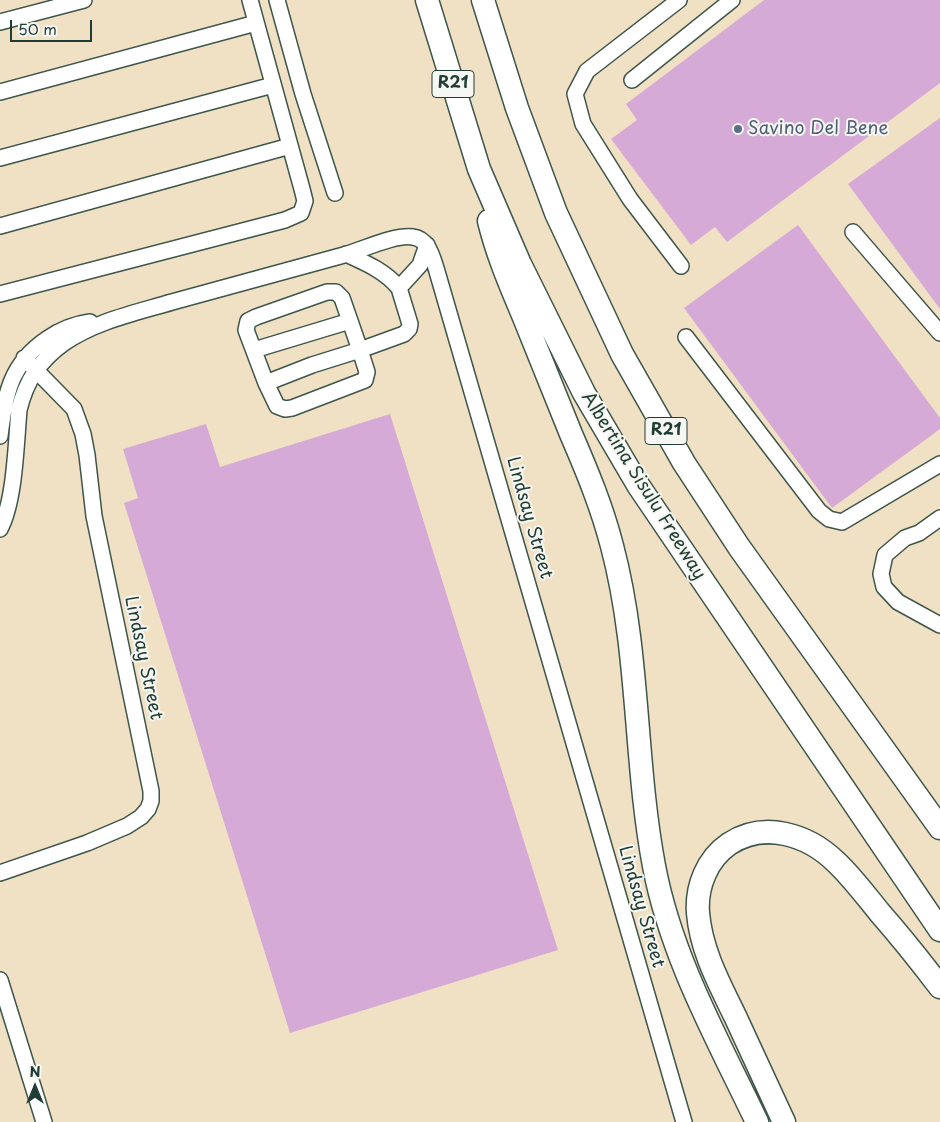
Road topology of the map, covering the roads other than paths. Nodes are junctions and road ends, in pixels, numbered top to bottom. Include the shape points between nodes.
1 (84, 0) edge
2 (250, 0) edge
3 (277, 0) edge
4 (427, 0) edge
5 (482, 0) edge
6 (679, 0) edge
7 (732, 0) edge
8 (0, 22) edge
9 (256, 22) junction
10 (632, 80) dead end
11 (273, 85) junction
12 (0, 92) edge
13 (290, 146) junction
14 (0, 158) edge
15 (479, 169) junction
16 (335, 193) dead end
17 (0, 226) edge
18 (853, 232) dead end
19 (427, 245) junction
20 (346, 254) junction
21 (681, 266) dead end
22 (399, 288) junction
23 (0, 294) edge
24 (109, 320) junction
25 (350, 321) junction
26 (940, 333) edge
27 (686, 337) dead end
28 (254, 350) junction
29 (360, 350) junction
30 (24, 358) junction
31 (35, 370) junction
32 (266, 383) junction
33 (0, 436) edge
34 (940, 464) edge
35 (940, 518) edge
36 (0, 529) edge
37 (940, 625) edge
38 (938, 824) edge
39 (0, 873) edge
40 (940, 930) edge
41 (0, 980) edge
42 (940, 987) edge
43 (724, 993) junction
44 (44, 1122) edge
45 (684, 1122) edge
46 (757, 1122) edge
47 (784, 1122) edge
48 (792, 1122) edge

1 - 8 street
2 - 9 street
3 - 16 street
4 - 15 highway, Albertina Sisulu Freeway / R21
5 - 38 highway, R21 via 556,213 622,354 684,462 739,547
6 - 21 street via 587,72 575,94 583,124 630,199
7 - 10 street
9 - 11 street
9 - 12 street
11 - 13 street
11 - 14 street
13 - 17 street
13 - 23 street via 305,201 301,213 285,220
15 - 40 highway, Albertina Sisulu Freeway / R21 via 561,349 638,485
15 - 46 highway via 494,241 601,505 616,561 629,628 647,822 664,904 692,985
18 - 26 street
19 - 20 street via 418,238 402,237
19 - 22 street via 420,265
19 - 45 street, Lindsay Street
20 - 22 street via 391,278
20 - 24 street
22 - 29 street via 410,324 406,333
24 - 30 street via 60,331
24 - 31 street via 65,342
25 - 28 street
25 - 28 street via 342,298 336,292 327,292 248,321 246,330
25 - 29 street
27 - 34 street via 819,511 829,519 842,522
28 - 32 street
29 - 32 street
29 - 32 street via 367,372 365,380 292,408 277,406
30 - 31 street, Lindsay Street
30 - 33 street via 4,403
31 - 36 street via 22,396 10,499
31 - 39 street, Lindsay Street via 74,409 83,434 94,516 151,801 141,817 127,826
35 - 37 street via 919,533 905,538 885,555 881,574 884,587 898,602
41 - 44 street
42 - 43 highway via 831,857 793,835 764,832 737,839 719,852 707,869 699,890 698,910 703,941
43 - 47 highway
43 - 48 highway

